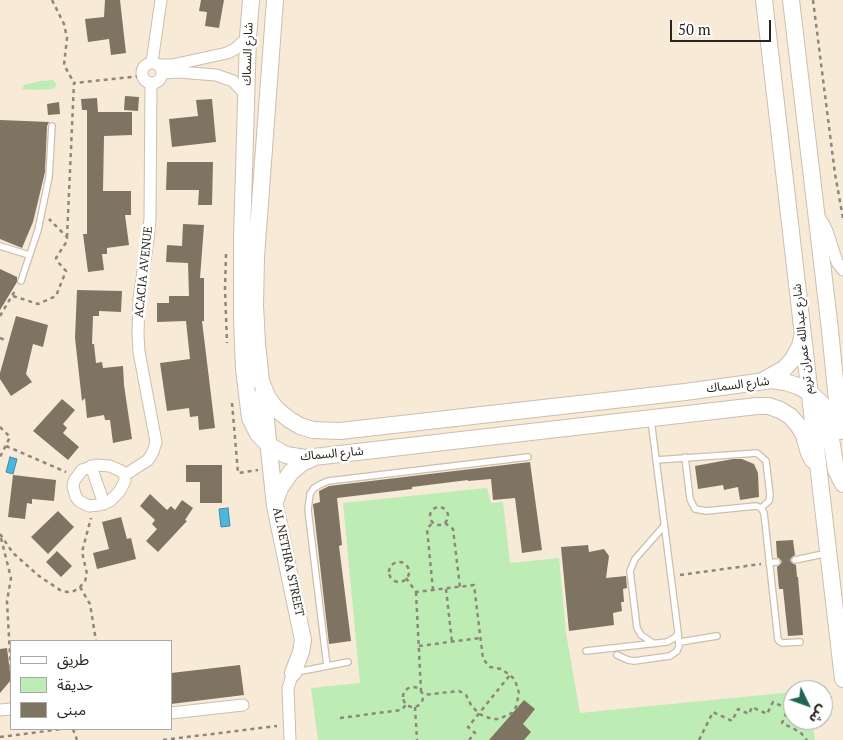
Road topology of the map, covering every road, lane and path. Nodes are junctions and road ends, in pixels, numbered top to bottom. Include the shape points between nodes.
1 (52, 0) edge
2 (161, 0) edge
3 (251, 0) edge
4 (275, 0) edge
5 (764, 0) edge
6 (791, 0) edge
7 (813, 0) edge
8 (248, 37) junction
9 (158, 67) junction
10 (147, 79) junction
11 (74, 83) junction
12 (246, 95) junction
13 (52, 126) dead end
14 (42, 212) junction
15 (816, 216) junction
16 (843, 218) edge
17 (67, 237) junction
18 (0, 246) edge
19 (29, 256) junction
20 (843, 270) edge
21 (20, 281) joint
22 (14, 296) junction
23 (0, 316) edge
24 (803, 332) junction
25 (0, 338) edge
26 (7, 341) dead end
27 (261, 381) junction
28 (758, 382) junction
29 (809, 392) junction
30 (651, 419) junction
31 (0, 426) edge
32 (6, 446) junction
33 (270, 446) junction
34 (0, 457) edge
35 (315, 457) junction
36 (528, 457) dead end
37 (685, 457) junction
38 (656, 460) junction
39 (818, 464) junction
40 (843, 464) edge
41 (91, 466) junction
42 (125, 475) junction
43 (76, 476) junction
44 (843, 484) edge
45 (99, 505) junction
46 (275, 506) junction
47 (761, 508) junction
48 (433, 522) junction
49 (444, 523) junction
50 (664, 526) junction
51 (0, 535) edge
52 (828, 553) junction
53 (796, 560) dead end
54 (777, 562) dead end
55 (769, 563) junction
56 (671, 576) junction
57 (406, 578) junction
58 (460, 587) junction
59 (80, 588) junction
60 (446, 588) junction
61 (433, 590) junction
62 (416, 592) junction
63 (678, 632) junction
64 (717, 636) dead end
65 (480, 638) junction
66 (96, 640) edge
67 (452, 642) junction
68 (680, 642) junction
69 (800, 642) dead end
70 (653, 643) junction
71 (419, 646) junction
72 (586, 651) dead end
73 (617, 655) dead end
74 (10, 656) edge
75 (348, 662) dead end
76 (327, 666) junction
77 (293, 673) junction
78 (510, 675) junction
79 (843, 679) edge
80 (422, 693) junction
81 (407, 704) junction
82 (243, 705) dead end
83 (415, 706) junction
84 (172, 714) edge
85 (479, 714) junction
86 (340, 718) dead end
87 (289, 725) junction
88 (54, 730) edge
89 (0, 737) edge
90 (163, 740) edge
91 (290, 740) edge
92 (417, 740) edge
93 (469, 740) edge
94 (699, 740) edge
95 (807, 740) edge

1 - 11 path via 64,24 67,38 64,65
2 - 9 street
3 - 8 street, شارع السماك
4 - 27 street, شارع السماك via 256,257 256,333
5 - 24 street, شارع عبدالله عمران تريم
6 - 15 street
7 - 16 path
8 - 9 street via 227,53
8 - 12 street, شارع السماك
9 - 10 street via 159,80
9 - 10 street via 147,64 144,67
9 - 12 street via 216,75 234,82
10 - 11 path
10 - 42 street, ACACIA AVENUE via 150,219 139,298 138,334 156,442 148,460
11 - 17 path
12 - 33 street, شارع السماك via 242,236 244,369 250,418 258,434
13 - 14 lane via 49,177
14 - 17 path
14 - 19 lane
15 - 20 street via 827,231 836,262
15 - 40 street
17 - 22 path via 56,258 66,271 56,296 38,304
18 - 19 lane
19 - 21 lane
21 - 22 path
22 - 23 path
24 - 28 street via 793,359 772,377
24 - 29 street, شارع عبدالله عمران تريم
25 - 26 path
27 - 28 street, شارع السماك via 267,396 290,420 306,428 326,432
27 - 33 street, AL NETHRA STREET
28 - 29 street, شارع السماك via 785,382
29 - 39 street, شارع عبدالله عمران تريم
29 - 44 street via 826,411 836,470
30 - 35 street, شارع السماك
30 - 38 lane
30 - 39 street, شارع السماك via 769,406 790,416 798,425 812,459
31 - 32 path via 10,437
32 - 34 path
32 - 43 path
33 - 35 street, شارع السماك via 286,455
33 - 46 street, AL NETHRA STREET
35 - 46 street via 302,463 285,479
36 - 76 lane via 328,481 314,488 308,510
37 - 38 lane
37 - 47 lane via 690,499 695,509
37 - 47 lane via 750,452 762,456 766,461 770,495
38 - 50 lane
39 - 52 street, شارع عبدالله عمران تريم
41 - 42 street via 110,466
41 - 43 street
41 - 45 street
42 - 45 street, ACACIA AVENUE via 119,492
43 - 45 street via 73,487 76,497 84,504
45 - 59 path via 82,552 87,574
46 - 77 street, AL NETHRA STREET via 303,640 302,652
47 - 55 lane
48 - 49 path
48 - 49 path via 431,512 441,507 447,512
48 - 61 path via 427,529
49 - 58 path via 453,529
50 - 56 lane
50 - 70 lane via 635,558 630,571 637,628
51 - 59 path via 13,553 60,590 67,592
51 - 74 path via 11,578 7,601
52 - 53 lane
52 - 79 street, شارع عبدالله عمران تريم
54 - 55 lane
55 - 56 path
55 - 69 lane via 778,640 782,643
56 - 63 lane
57 - 57 path via 408,570 403,563 391,566 391,578 399,582
57 - 62 path
58 - 60 path
58 - 65 path via 474,585
59 - 66 path via 90,604
60 - 61 path
60 - 67 path
61 - 62 path
62 - 71 path
63 - 68 lane
63 - 70 lane via 672,640
64 - 68 lane
65 - 67 path
65 - 78 path via 484,663
67 - 71 path
68 - 73 lane via 677,651 670,656 634,661
70 - 72 lane
71 - 80 path
75 - 76 lane
76 - 77 lane
77 - 87 street, AL NETHRA STREET via 288,688
78 - 85 path
78 - 85 path via 519,693 512,713 499,719
80 - 81 path via 415,687 407,689 404,697
80 - 83 path via 421,702
80 - 85 path via 459,691 466,695
81 - 83 path
81 - 86 path via 401,710
82 - 84 street
83 - 92 path
85 - 93 path via 468,727 475,733
87 - 90 path
87 - 91 street, AL NETHRA STREET
88 - 89 path
94 - 95 path via 713,712 732,721 738,709 749,714 752,707 767,714 774,702 788,709 782,723 800,732

